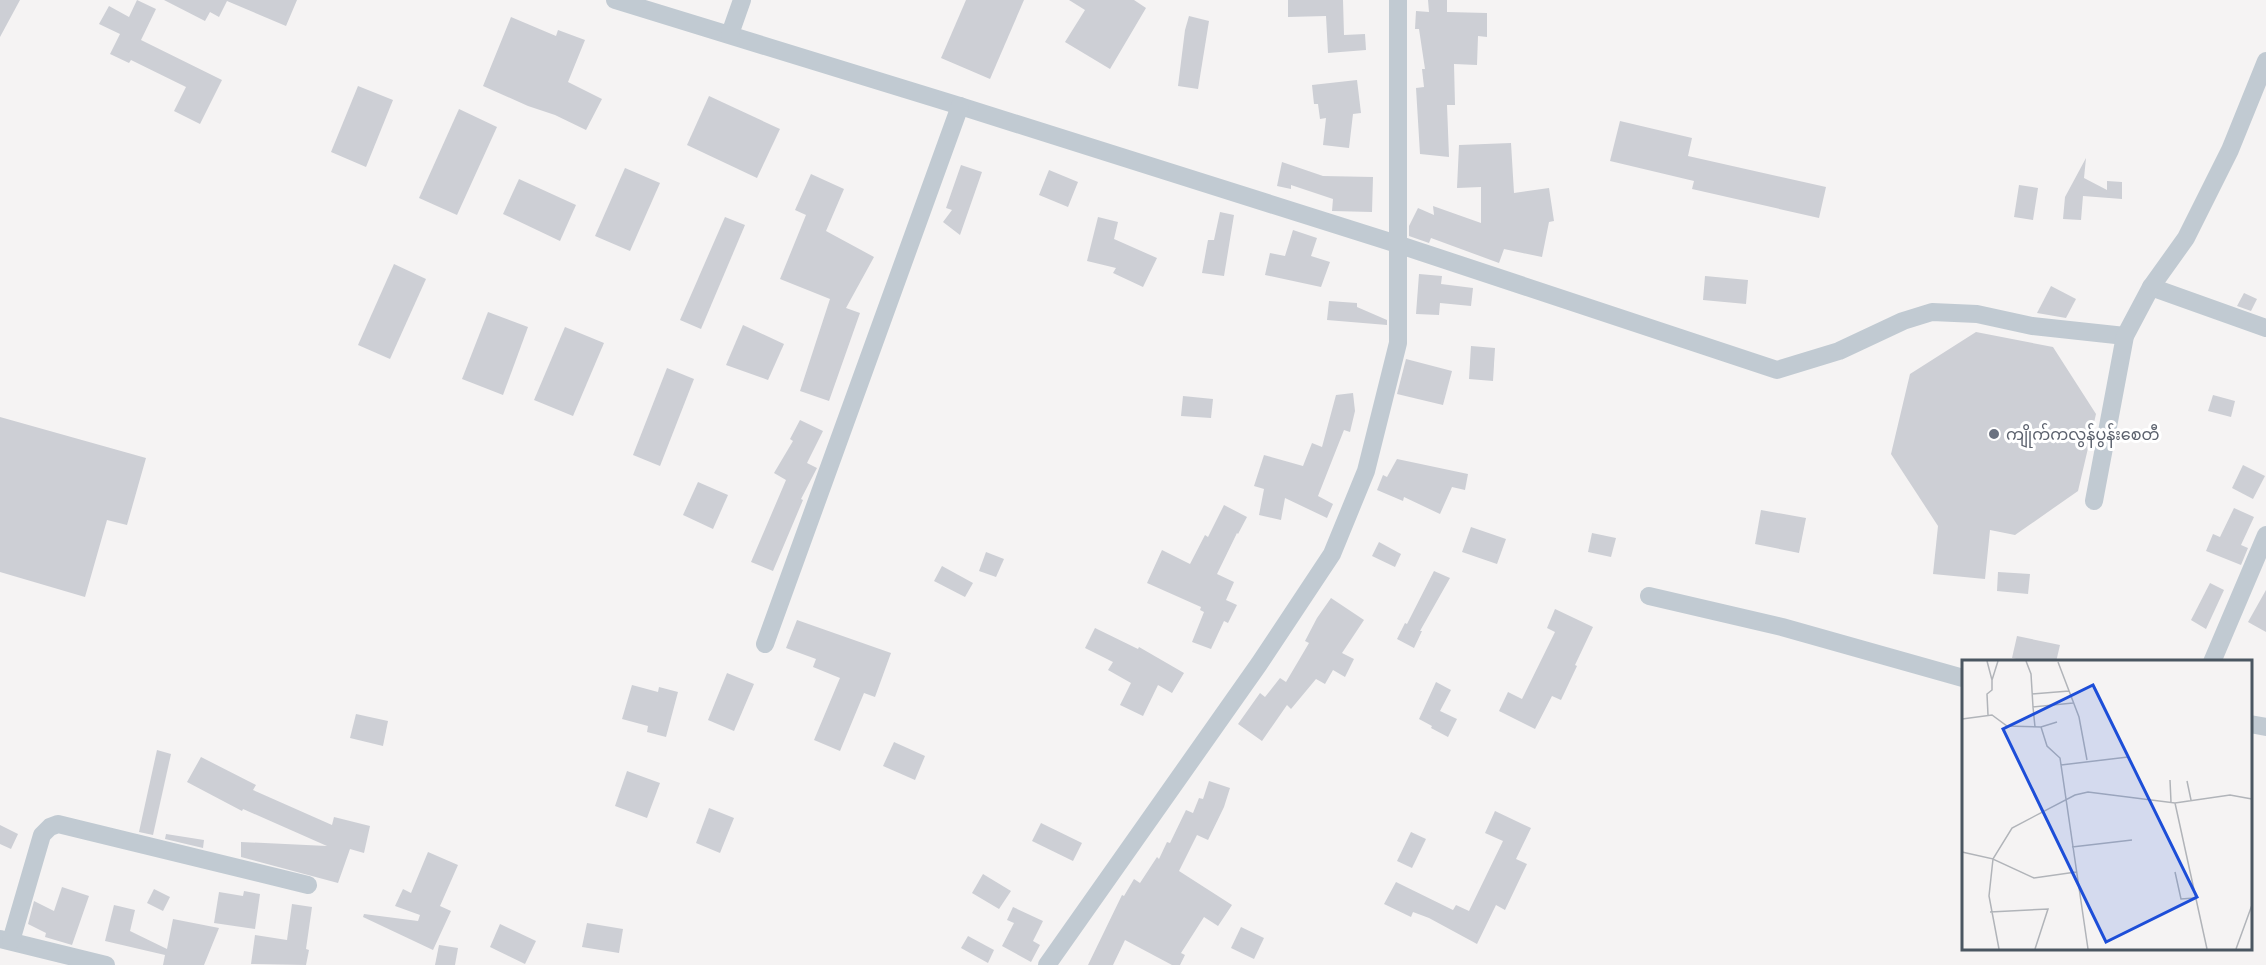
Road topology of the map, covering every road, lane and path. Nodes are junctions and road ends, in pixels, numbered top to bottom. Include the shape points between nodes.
1 (615, 0) edge
2 (742, 0) edge
3 (1398, 0) edge
4 (730, 34) junction
5 (2266, 61) edge
6 (960, 106) junction
7 (1397, 244) junction
8 (2151, 287) junction
9 (2266, 328) edge
10 (2125, 336) junction
11 (2094, 501) dead end
12 (2266, 535) edge
13 (1649, 596) dead end
14 (765, 644) dead end
15 (2213, 660) edge
16 (1962, 678) edge
17 (2251, 724) edge
18 (2266, 727) edge
19 (308, 885) dead end
20 (6, 940) edge
21 (106, 965) edge
22 (1047, 965) edge

1 - 4 street
2 - 4 street
3 - 7 street
4 - 6 street
5 - 8 street via 2230,150 2191,228
6 - 7 street
6 - 14 street
7 - 10 street via 1777,370 1839,351 1932,312 1977,314 2032,326
7 - 22 street via 1398,343 1366,471 1332,554
8 - 9 street
8 - 10 street
10 - 11 street
12 - 15 street
13 - 16 street via 1782,627
17 - 18 street
19 - 20 street via 58,824 42,835
20 - 21 street

